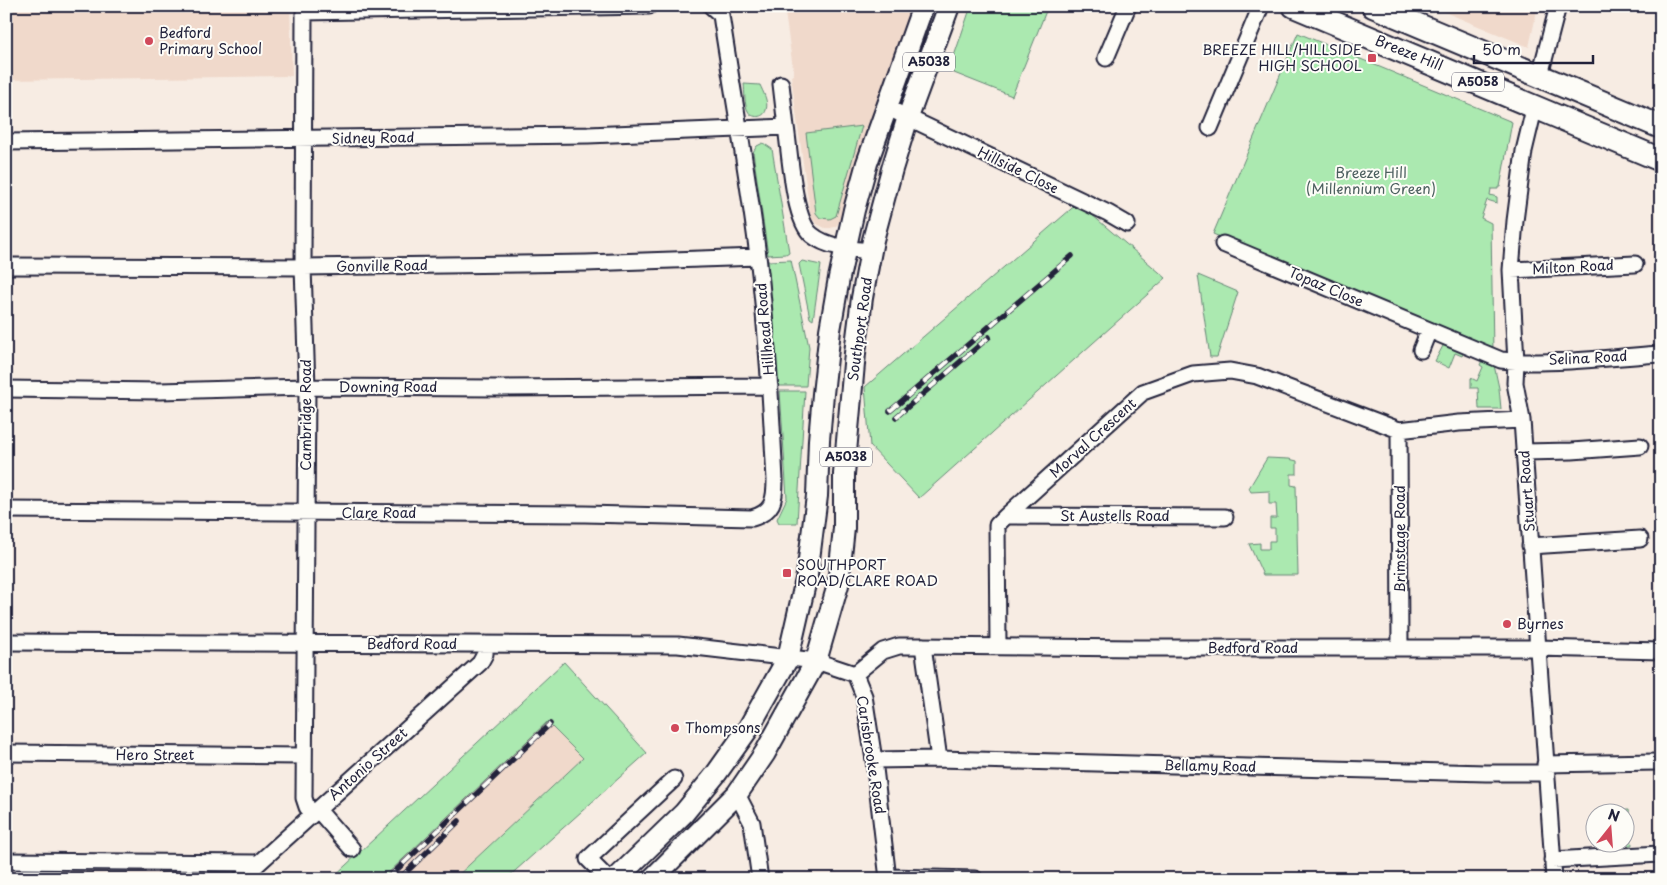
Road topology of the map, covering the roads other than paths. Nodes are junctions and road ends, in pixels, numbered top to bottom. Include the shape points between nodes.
1 (649, 6) edge
2 (711, 6) edge
3 (923, 6) edge
4 (949, 6) edge
5 (1128, 6) edge
6 (1261, 6) edge
7 (1294, 6) edge
8 (1373, 6) edge
9 (1558, 6) edge
10 (615, 7) edge
11 (1106, 58) dead end
12 (1540, 75) junction
13 (781, 84) dead end
14 (1535, 105) junction
15 (886, 107) junction
16 (908, 117) junction
17 (786, 127) junction
18 (1661, 127) edge
19 (1210, 128) dead end
20 (740, 129) junction
21 (304, 139) junction
22 (6, 142) edge
23 (1661, 160) edge
24 (1127, 224) dead end
25 (1223, 244) dead end
26 (846, 248) junction
27 (872, 252) junction
28 (758, 257) junction
29 (1635, 264) dead end
30 (6, 266) edge
31 (303, 267) junction
32 (1511, 270) junction
33 (1429, 330) junction
34 (1421, 350) dead end
35 (1661, 354) edge
36 (1516, 362) junction
37 (770, 386) junction
38 (306, 387) junction
39 (6, 389) edge
40 (1522, 420) junction
41 (1399, 430) junction
42 (1640, 446) dead end
43 (1524, 452) junction
44 (6, 510) edge
45 (306, 512) junction
46 (1006, 516) junction
47 (1225, 516) dead end
48 (752, 518) joint
49 (1640, 538) dead end
50 (1530, 546) junction
51 (6, 642) edge
52 (305, 643) junction
53 (485, 644) junction
54 (923, 646) junction
55 (998, 646) junction
56 (1400, 648) junction
57 (1537, 648) junction
58 (1661, 651) edge
59 (788, 658) junction
60 (816, 661) junction
61 (855, 674) junction
62 (6, 753) edge
63 (304, 756) junction
64 (939, 759) junction
65 (874, 760) junction
66 (1657, 762) dead end
67 (1545, 768) junction
68 (674, 779) dead end
69 (737, 794) junction
70 (316, 812) junction
71 (352, 848) dead end
72 (1660, 854) edge
73 (1552, 860) junction
74 (6, 861) edge
75 (257, 864) junction
76 (887, 878) edge
77 (241, 879) edge
78 (608, 879) edge
79 (616, 879) edge
80 (652, 879) edge
81 (760, 879) edge
82 (974, 879) edge
83 (1554, 879) edge

1 - 10 street
2 - 20 street, Hillhead Road via 722,15
3 - 15 main road, Southport Road / A5038
4 - 16 main road, Southport Road / A5038
5 - 11 street
6 - 19 street
7 - 14 highway, Breeze Hill / A5058
8 - 12 highway, A5058
9 - 12 street
10 - 21 street, Cambridge Road via 304,12
12 - 18 highway, A5058
13 - 17 street
14 - 23 highway, Breeze Hill / A5058
14 - 32 street, Stuart Road via 1524,151
15 - 16 street, Hillside Close
15 - 26 main road, Southport Road / A5038 via 867,163
16 - 24 street, Hillside Close
16 - 27 main road, Southport Road / A5038
17 - 20 street
17 - 26 street via 801,220 812,235
20 - 21 street, Sidney Road via 588,135
20 - 28 street, Hillhead Road
21 - 22 street, Sidney Road
21 - 31 street, Cambridge Road
25 - 33 street, Topaz Close
26 - 27 street
26 - 59 main road, Southport Road / A5038 via 830,330 808,575
27 - 60 main road, Southport Road / A5038 via 855,353 838,585
28 - 31 street, Gonville Road
28 - 37 street, Hillhead Road
29 - 32 street, Milton Road
30 - 31 street, Gonville Road
31 - 38 street, Cambridge Road
32 - 36 street, Stuart Road
33 - 34 street
33 - 36 street, Topaz Close via 1501,360
35 - 36 street, Selina Road
36 - 40 street, Stuart Road via 1515,383
37 - 38 street, Downing Road
37 - 48 street, Hillhead Road via 775,495 774,502 766,511
38 - 39 street, Downing Road via 160,391
38 - 45 street, Cambridge Road
40 - 41 street, Morval Crescent
40 - 43 street, Stuart Road
41 - 46 street, Morval Crescent via 1257,376 1230,371 1193,374 1143,392
41 - 56 street, Brimstage Road
42 - 43 street
43 - 50 street, Stuart Road
44 - 45 street, Clare Road
45 - 48 street, Clare Road
45 - 52 street, Cambridge Road
46 - 47 street, St Austells Road
46 - 55 street, Morval Crescent via 997,525
49 - 50 street
50 - 57 street, Stuart Road
51 - 52 street, Bedford Road
52 - 53 street, Bedford Road
52 - 63 street, Cambridge Road
53 - 59 street, Bedford Road via 678,645
53 - 70 street, Antonio Street via 485,654 480,663
54 - 55 street, Bedford Road
54 - 61 street, Bedford Road via 899,646 883,651
54 - 64 street
55 - 56 street, Bedford Road
56 - 57 street, Bedford Road
57 - 58 street, Bedford Road
57 - 67 street, Stuart Road
59 - 60 street, Bedford Road
59 - 79 main road, A5038 via 748,729 716,774 684,813
60 - 61 street
60 - 69 main road, A5038 via 766,753
61 - 65 street, Carisbrooke Road via 864,696
62 - 63 street, Hero Street
63 - 70 street, Cambridge Road via 304,798 307,807
64 - 65 street, Bellamy Road
64 - 67 street, Bellamy Road via 1486,773
65 - 76 street, Carisbrooke Road
66 - 67 street, Bellamy Road
67 - 73 street, Stuart Road
68 - 78 street via 588,859
69 - 80 main road, A5038
69 - 81 street via 752,824
70 - 71 street, Cambridge Road
70 - 75 street, Antonio Street
72 - 73 street
73 - 83 street, Stuart Road
74 - 75 street
75 - 77 street, Antonio Street
76 - 82 street

